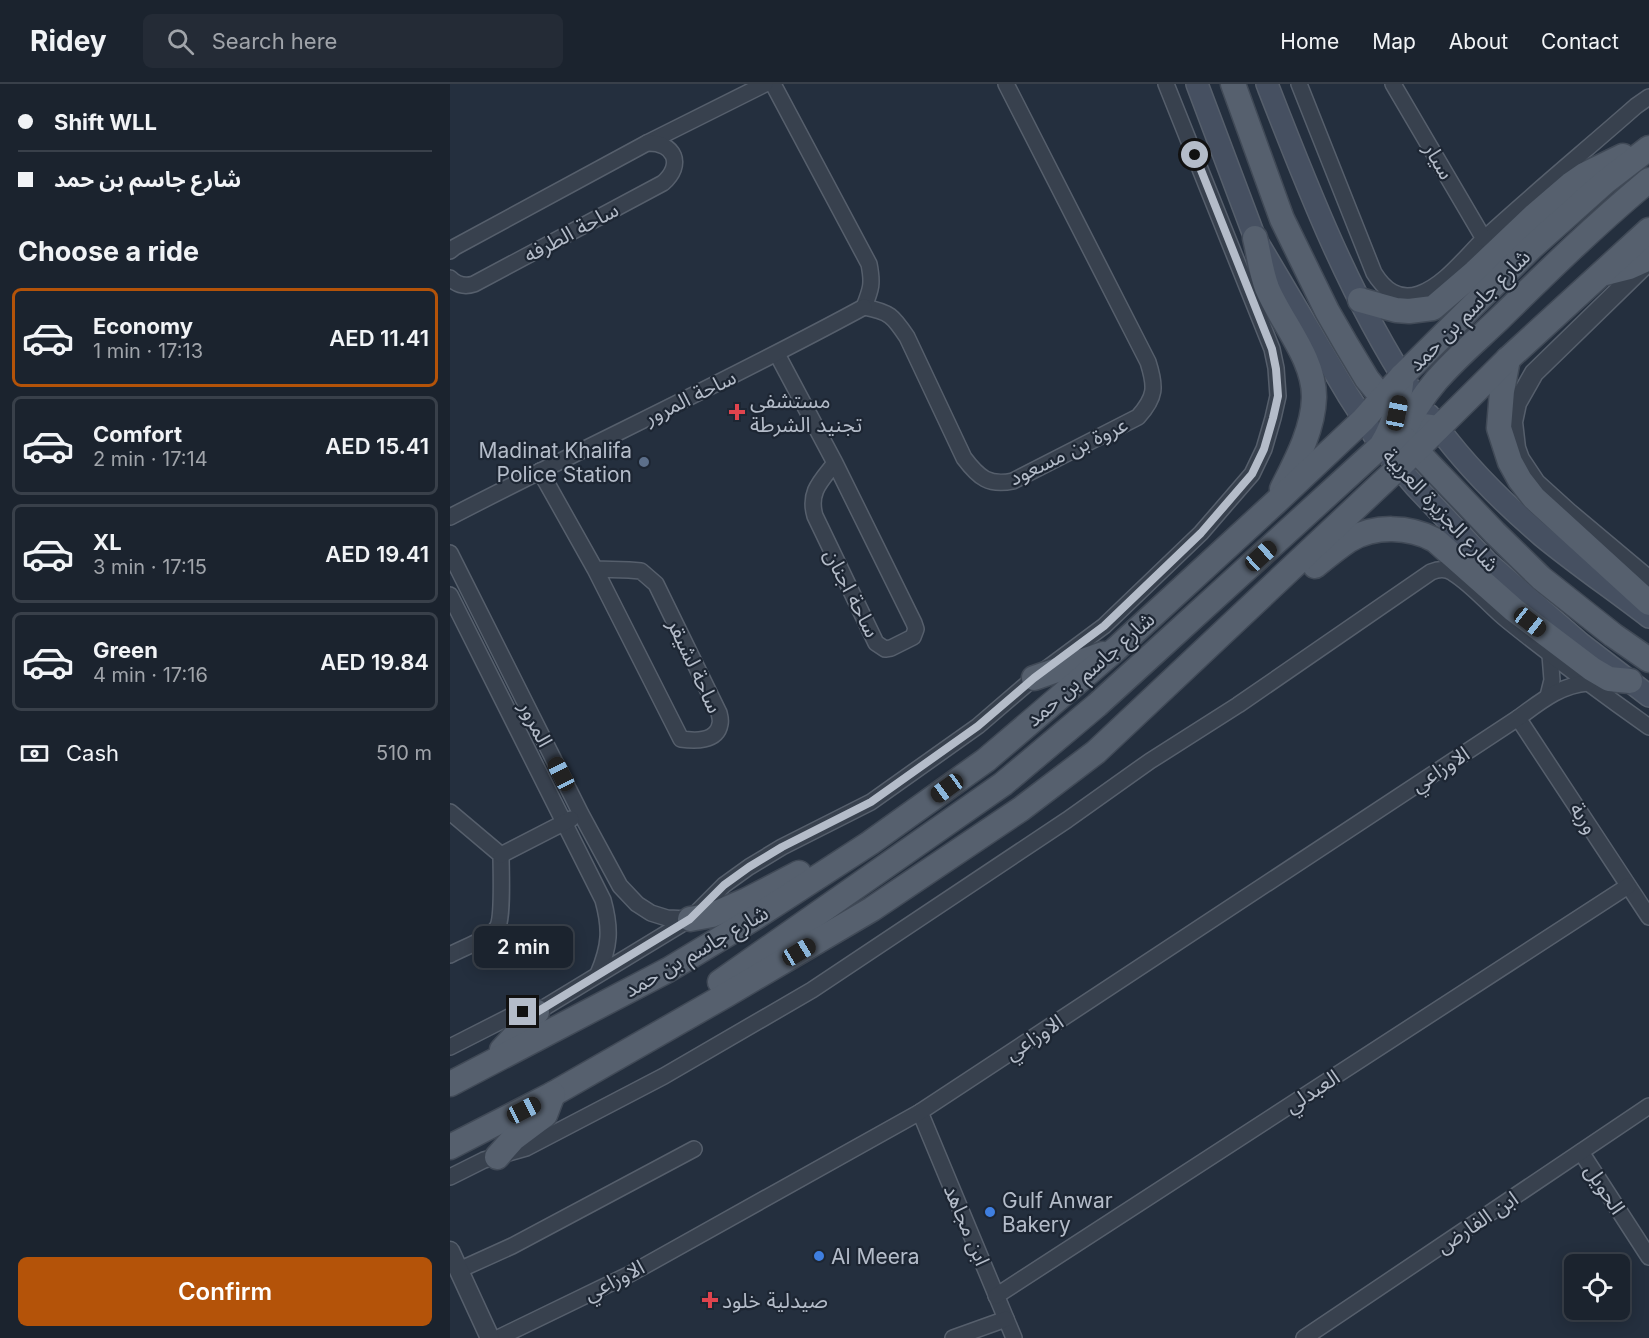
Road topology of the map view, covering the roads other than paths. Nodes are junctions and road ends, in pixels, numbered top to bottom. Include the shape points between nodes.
1 (1006, 84) edge
2 (1166, 84) edge
3 (1197, 84) edge
4 (1233, 84) edge
5 (1267, 84) edge
6 (1279, 84) edge
7 (1299, 84) edge
8 (1393, 84) edge
9 (771, 85) edge
10 (1649, 96) edge
11 (1284, 128) junction
12 (647, 143) junction
13 (1648, 148) edge
14 (673, 155) junction
15 (1649, 180) edge
16 (1649, 230) edge
17 (1255, 238) junction
18 (1484, 239) junction
19 (450, 251) edge
20 (1649, 259) edge
21 (1600, 275) junction
22 (450, 278) edge
23 (1360, 300) junction
24 (864, 308) junction
25 (777, 354) junction
26 (1508, 359) junction
27 (1402, 376) junction
28 (1363, 420) junction
29 (1400, 424) junction
30 (1438, 428) junction
31 (835, 463) junction
32 (1400, 468) junction
33 (540, 471) junction
34 (1276, 502) junction
35 (450, 518) edge
36 (450, 553) edge
37 (595, 569) junction
38 (1649, 580) edge
39 (450, 595) edge
40 (1649, 603) edge
41 (1649, 616) edge
42 (1116, 649) junction
43 (501, 654) junction
44 (1550, 655) junction
45 (1649, 660) edge
46 (484, 662) junction
47 (1034, 678) junction
48 (1630, 681) junction
49 (1588, 683) junction
50 (1548, 696) junction
51 (1649, 696) edge
52 (1146, 706) junction
53 (1518, 718) junction
54 (1649, 727) edge
55 (450, 813) edge
56 (581, 814) junction
57 (563, 823) junction
58 (870, 843) junction
59 (501, 855) junction
60 (1628, 886) junction
61 (1649, 917) edge
62 (690, 919) junction
63 (450, 955) edge
64 (598, 974) junction
65 (537, 1012) junction
66 (653, 1037) junction
67 (450, 1047) edge
68 (490, 1063) junction
69 (450, 1084) edge
70 (553, 1094) junction
71 (1649, 1106) edge
72 (920, 1112) junction
73 (450, 1147) edge
74 (694, 1149) dead end
75 (1581, 1152) junction
76 (497, 1156) junction
77 (450, 1177) edge
78 (450, 1251) edge
79 (1649, 1257) edge
80 (459, 1270) junction
81 (996, 1296) junction
82 (1006, 1319) junction
83 (490, 1338) edge
84 (498, 1338) edge
85 (953, 1338) edge
86 (1014, 1338) edge
87 (1304, 1338) edge

1 - 24 street, عروة بن مسعود via 1148,362 1154,393 1148,406 1138,417 1013,481 1000,484 985,480 964,459 897,322 883,311
2 - 47 street, شارع جاسم بن حمد via 1272,349 1278,396 1264,449 1252,474 1201,533 1104,626
3 - 17 main road
4 - 29 main road via 1282,219 1346,344
5 - 11 main road
6 - 11 main road
7 - 18 street, شارع جاسم بن حمد via 1374,273 1386,289 1398,295 1418,294 1439,282
8 - 18 street, سيار
9 - 12 street, ساحة الطرفه
9 - 14 street, ساحة الطرفه via 687,132
9 - 24 street via 868,264 872,279
10 - 18 street, شارع جاسم بن حمد
11 - 23 main road
12 - 14 street via 664,146
12 - 19 street, ساحة الطرفه
13 - 23 main road via 1601,166 1571,184 1434,308 1396,310
13 - 27 main road, شارع جاسم بن حمد via 1532,247
14 - 22 street, ساحة الطرفه via 674,168 663,183 474,284 460,285
15 - 29 main road via 1567,252 1440,374
16 - 21 main road
17 - 28 main road
17 - 34 main road via 1267,287 1301,351 1314,394 1305,438
20 - 21 main road
20 - 38 street via 1534,373 1522,391 1513,422 1520,459 1536,483
21 - 26 main road
23 - 27 main road
24 - 25 street, ساحة المرور
25 - 31 street, ساحة اجنان
25 - 33 street, ساحة المرور
26 - 30 main road
26 - 40 main road via 1499,428 1520,480 1534,498
27 - 29 main road, شارع جاسم بن حمد
28 - 29 main road
28 - 34 main road, شارع جاسم بن حمد
29 - 30 main road
29 - 30 main road
29 - 32 main road
29 - 45 main road via 1495,533 1541,578
29 - 66 main road via 1097,705 1003,784 709,990
30 - 41 main road via 1523,519
31 - 31 street, ساحة اجنان via 815,490 815,516 876,643 891,648 913,637 916,628
32 - 48 main road, شارع الجزيرة العربية via 1487,562
32 - 52 main road
33 - 35 street, ساحة المرور
33 - 37 street, ساحة لشيقر
34 - 42 main road, شارع جاسم بن حمد
36 - 43 street, المرور
37 - 37 street, ساحة لشيقر via 681,739 705,739 716,732 719,713 656,584 641,572
39 - 46 street, المرور
42 - 47 main road
42 - 58 main road, شارع جاسم بن حمد via 986,760
43 - 46 street
43 - 56 street, المرور
44 - 49 street, شارع الجزيرة العربية
44 - 50 street via 1552,680
44 - 76 street, شارع الجزيرة العربية via 1451,571 1425,575 812,990 590,1115 526,1148
46 - 57 street, المرور
47 - 62 street, شارع جاسم بن حمد via 978,726 871,802 749,867 724,885
48 - 51 main road, شارع الجزيرة العربية
48 - 52 main road via 1609,679 1592,669 1514,610 1435,540 1415,532 1383,530 1360,535 1338,548 1196,680 1173,696
49 - 50 street, الاوزاعي
49 - 54 street, شارع الجزيرة العربية
50 - 53 street, الاوزاعي
52 - 66 main road via 1096,752 1021,809 903,889
53 - 60 street, وربة
53 - 72 street, الاوزاعي
55 - 59 street
56 - 57 street
56 - 62 street, المرور via 630,898 659,916
57 - 59 street
57 - 64 street, المرور via 598,888 608,916 607,949
58 - 62 main road via 843,850 712,915
58 - 68 main road, شارع جاسم بن حمد via 668,970
59 - 63 street via 498,927
60 - 61 street, وربة
60 - 81 street, العبدلي
62 - 64 street, شارع جاسم بن حمد
64 - 65 street, شارع جاسم بن حمد
65 - 67 street, شارع جاسم بن حمد via 511,1016
65 - 68 main road
66 - 70 main road
68 - 69 main road, شارع جاسم بن حمد
70 - 73 main road
70 - 76 main road via 542,1119 519,1134
71 - 75 street, ابن الفارض
72 - 81 street, ابن مجاهد
72 - 84 street, الاوزاعي via 630,1274
74 - 80 street
75 - 79 street, الحويل
75 - 87 street, ابن الفارض
76 - 77 street
78 - 80 street
80 - 83 street
81 - 82 street, ابن مجاهد
82 - 85 street
82 - 86 street, ابن مجاهد

